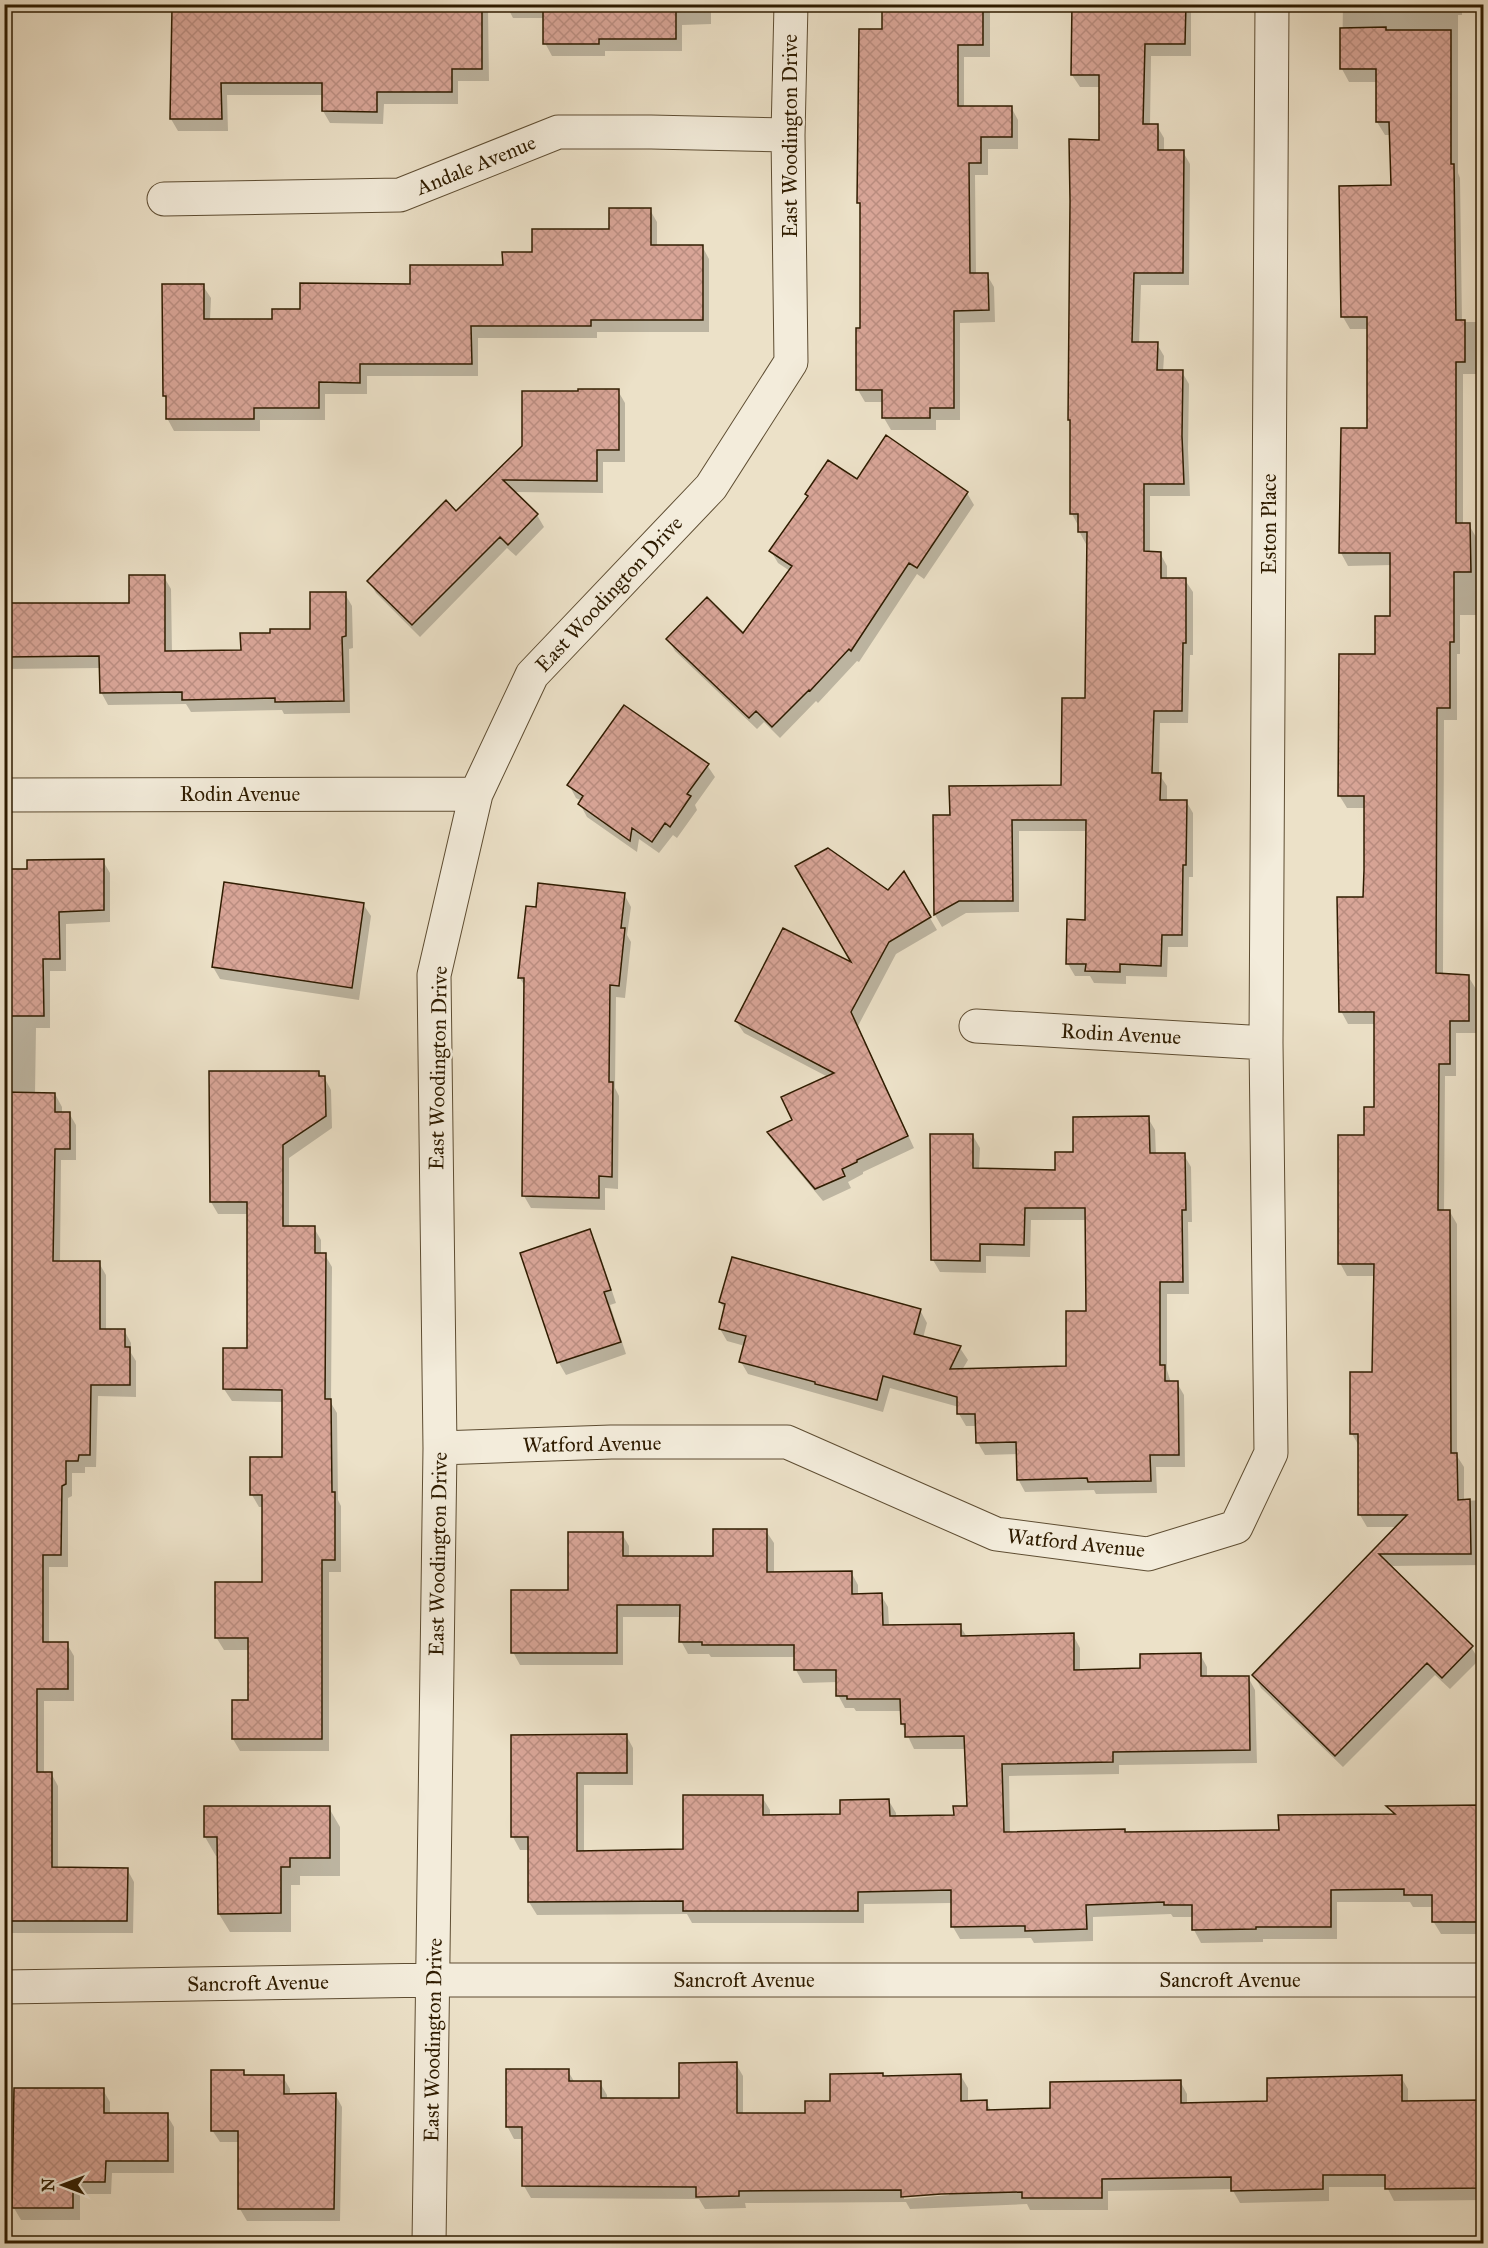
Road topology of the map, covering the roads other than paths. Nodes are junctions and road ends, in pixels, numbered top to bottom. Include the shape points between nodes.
1 (791, 4) edge
2 (1272, 4) edge
3 (788, 135) junction
4 (164, 199) dead end
5 (476, 794) junction
6 (4, 795) edge
7 (976, 1026) dead end
8 (1266, 1043) junction
9 (440, 1448) junction
10 (434, 1980) junction
11 (1484, 1980) edge
12 (4, 1987) edge
13 (429, 2244) edge

1 - 3 street, East Woodington Drive
2 - 8 street, Eston Place
3 - 4 street, Andale Avenue via 558,132 400,195
3 - 5 street, East Woodington Drive via 791,362 711,487 532,675
5 - 6 street, Rodin Avenue
5 - 9 street, East Woodington Drive via 434,975
7 - 8 street, Rodin Avenue
8 - 9 street, Watford Avenue via 1271,1453 1236,1527 1148,1554 996,1534 787,1442 611,1442
9 - 10 street, East Woodington Drive
10 - 11 street, Sancroft Avenue
10 - 12 street, Sancroft Avenue
10 - 13 street, East Woodington Drive

